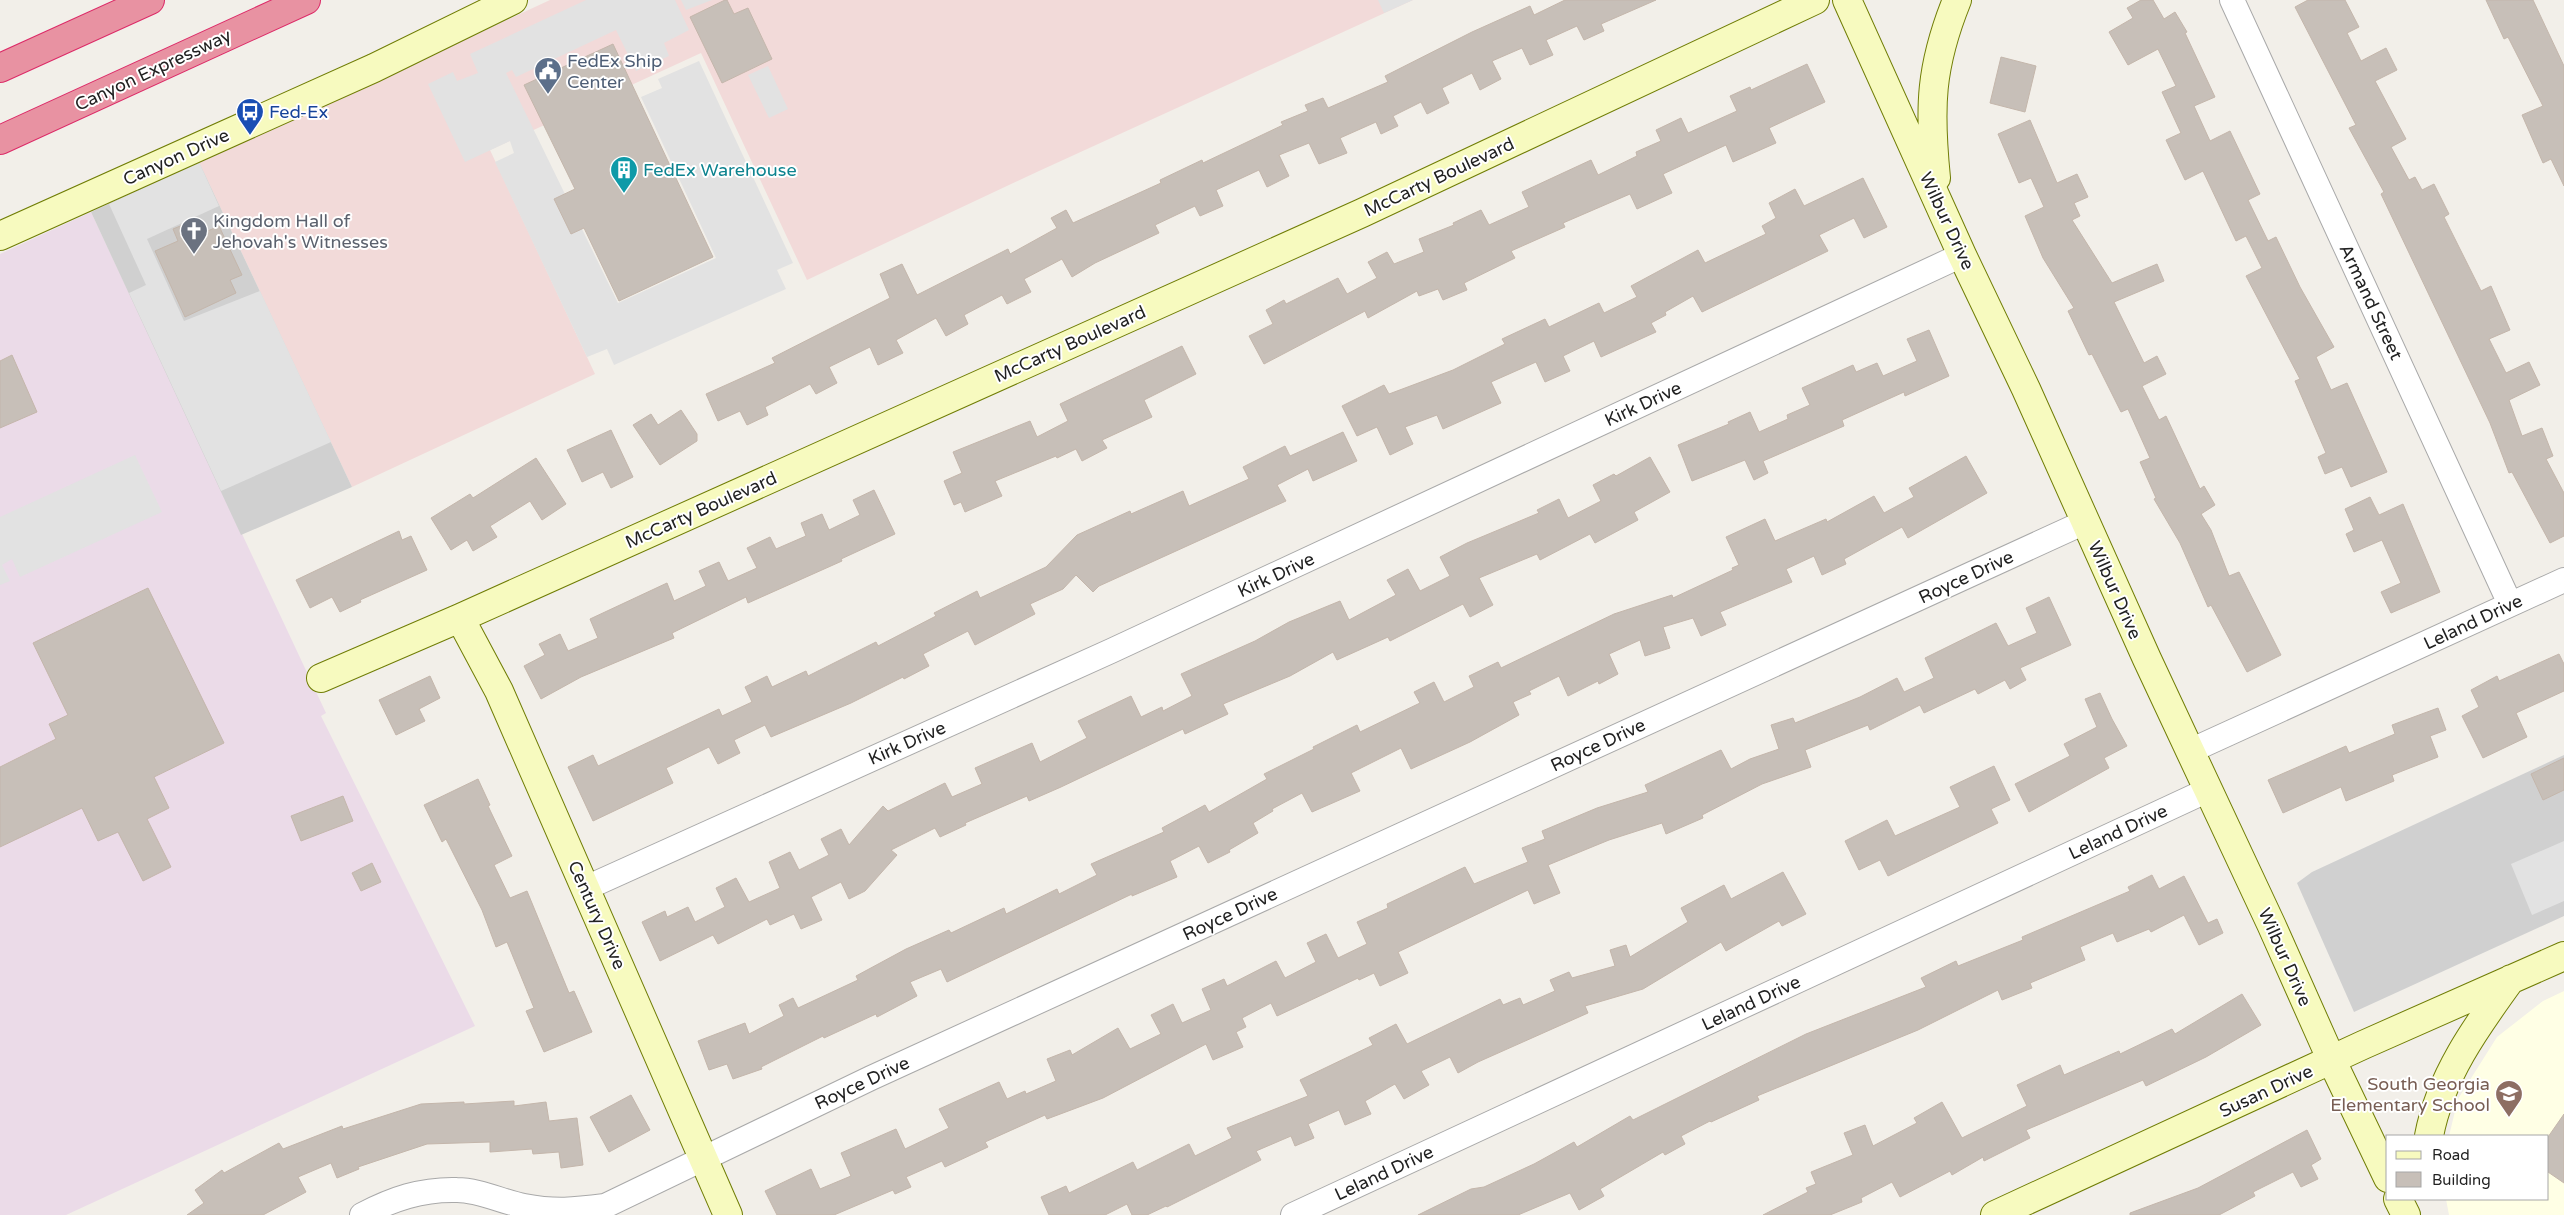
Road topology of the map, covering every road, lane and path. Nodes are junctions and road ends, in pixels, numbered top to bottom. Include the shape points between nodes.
1 (150, 0) edge
2 (306, 0) edge
3 (514, 0) edge
4 (1815, 0) edge
5 (1847, 0) edge
6 (1957, 0) edge
7 (2232, 0) edge
8 (0, 68) edge
9 (0, 140) edge
10 (1939, 202) junction
11 (0, 236) edge
12 (1962, 255) junction
13 (2085, 522) junction
14 (2564, 580) edge
15 (2510, 604) junction
16 (460, 618) junction
17 (321, 678) dead end
18 (2190, 751) junction
19 (2208, 790) junction
20 (586, 888) junction
21 (2564, 956) edge
22 (2512, 978) junction
23 (2332, 1061) junction
24 (2429, 1135) edge
25 (703, 1157) junction
26 (2386, 1174) edge
27 (2398, 1200) edge
28 (2420, 1200) edge
29 (362, 1215) edge
30 (728, 1215) edge
31 (1293, 1215) edge
32 (1995, 1215) edge
33 (2406, 1215) edge
34 (2418, 1215) edge

1 - 8 highway
2 - 9 highway, Canyon Expressway
3 - 11 main road, Canyon Drive via 374,68
4 - 16 main road, McCarty Boulevard via 1353,217
5 - 10 main road, Wilbur Drive
6 - 10 main road via 1941,43 1932,89 1931,125
7 - 15 street, Armand Street
10 - 12 main road, Wilbur Drive
12 - 13 main road, Wilbur Drive
12 - 20 street, Kirk Drive via 1111,652
13 - 18 main road, Wilbur Drive
13 - 25 street, Royce Drive
14 - 15 street, Leland Drive
15 - 18 street, Leland Drive
16 - 17 main road, McCarty Boulevard
16 - 20 main road, Century Drive via 499,691
18 - 19 main road, Wilbur Drive
19 - 23 main road, Wilbur Drive
19 - 31 street, Leland Drive
20 - 25 main road, Century Drive
21 - 22 main road, Susan Drive
22 - 23 main road, Susan Drive
22 - 24 main road via 2478,1024 2446,1080
23 - 26 main road, Wilbur Drive
23 - 32 main road, Susan Drive
25 - 29 street, Royce Drive via 604,1206 562,1211 524,1206 459,1190 412,1194 393,1199
25 - 30 main road, Century Drive
27 - 33 main road
28 - 34 main road

